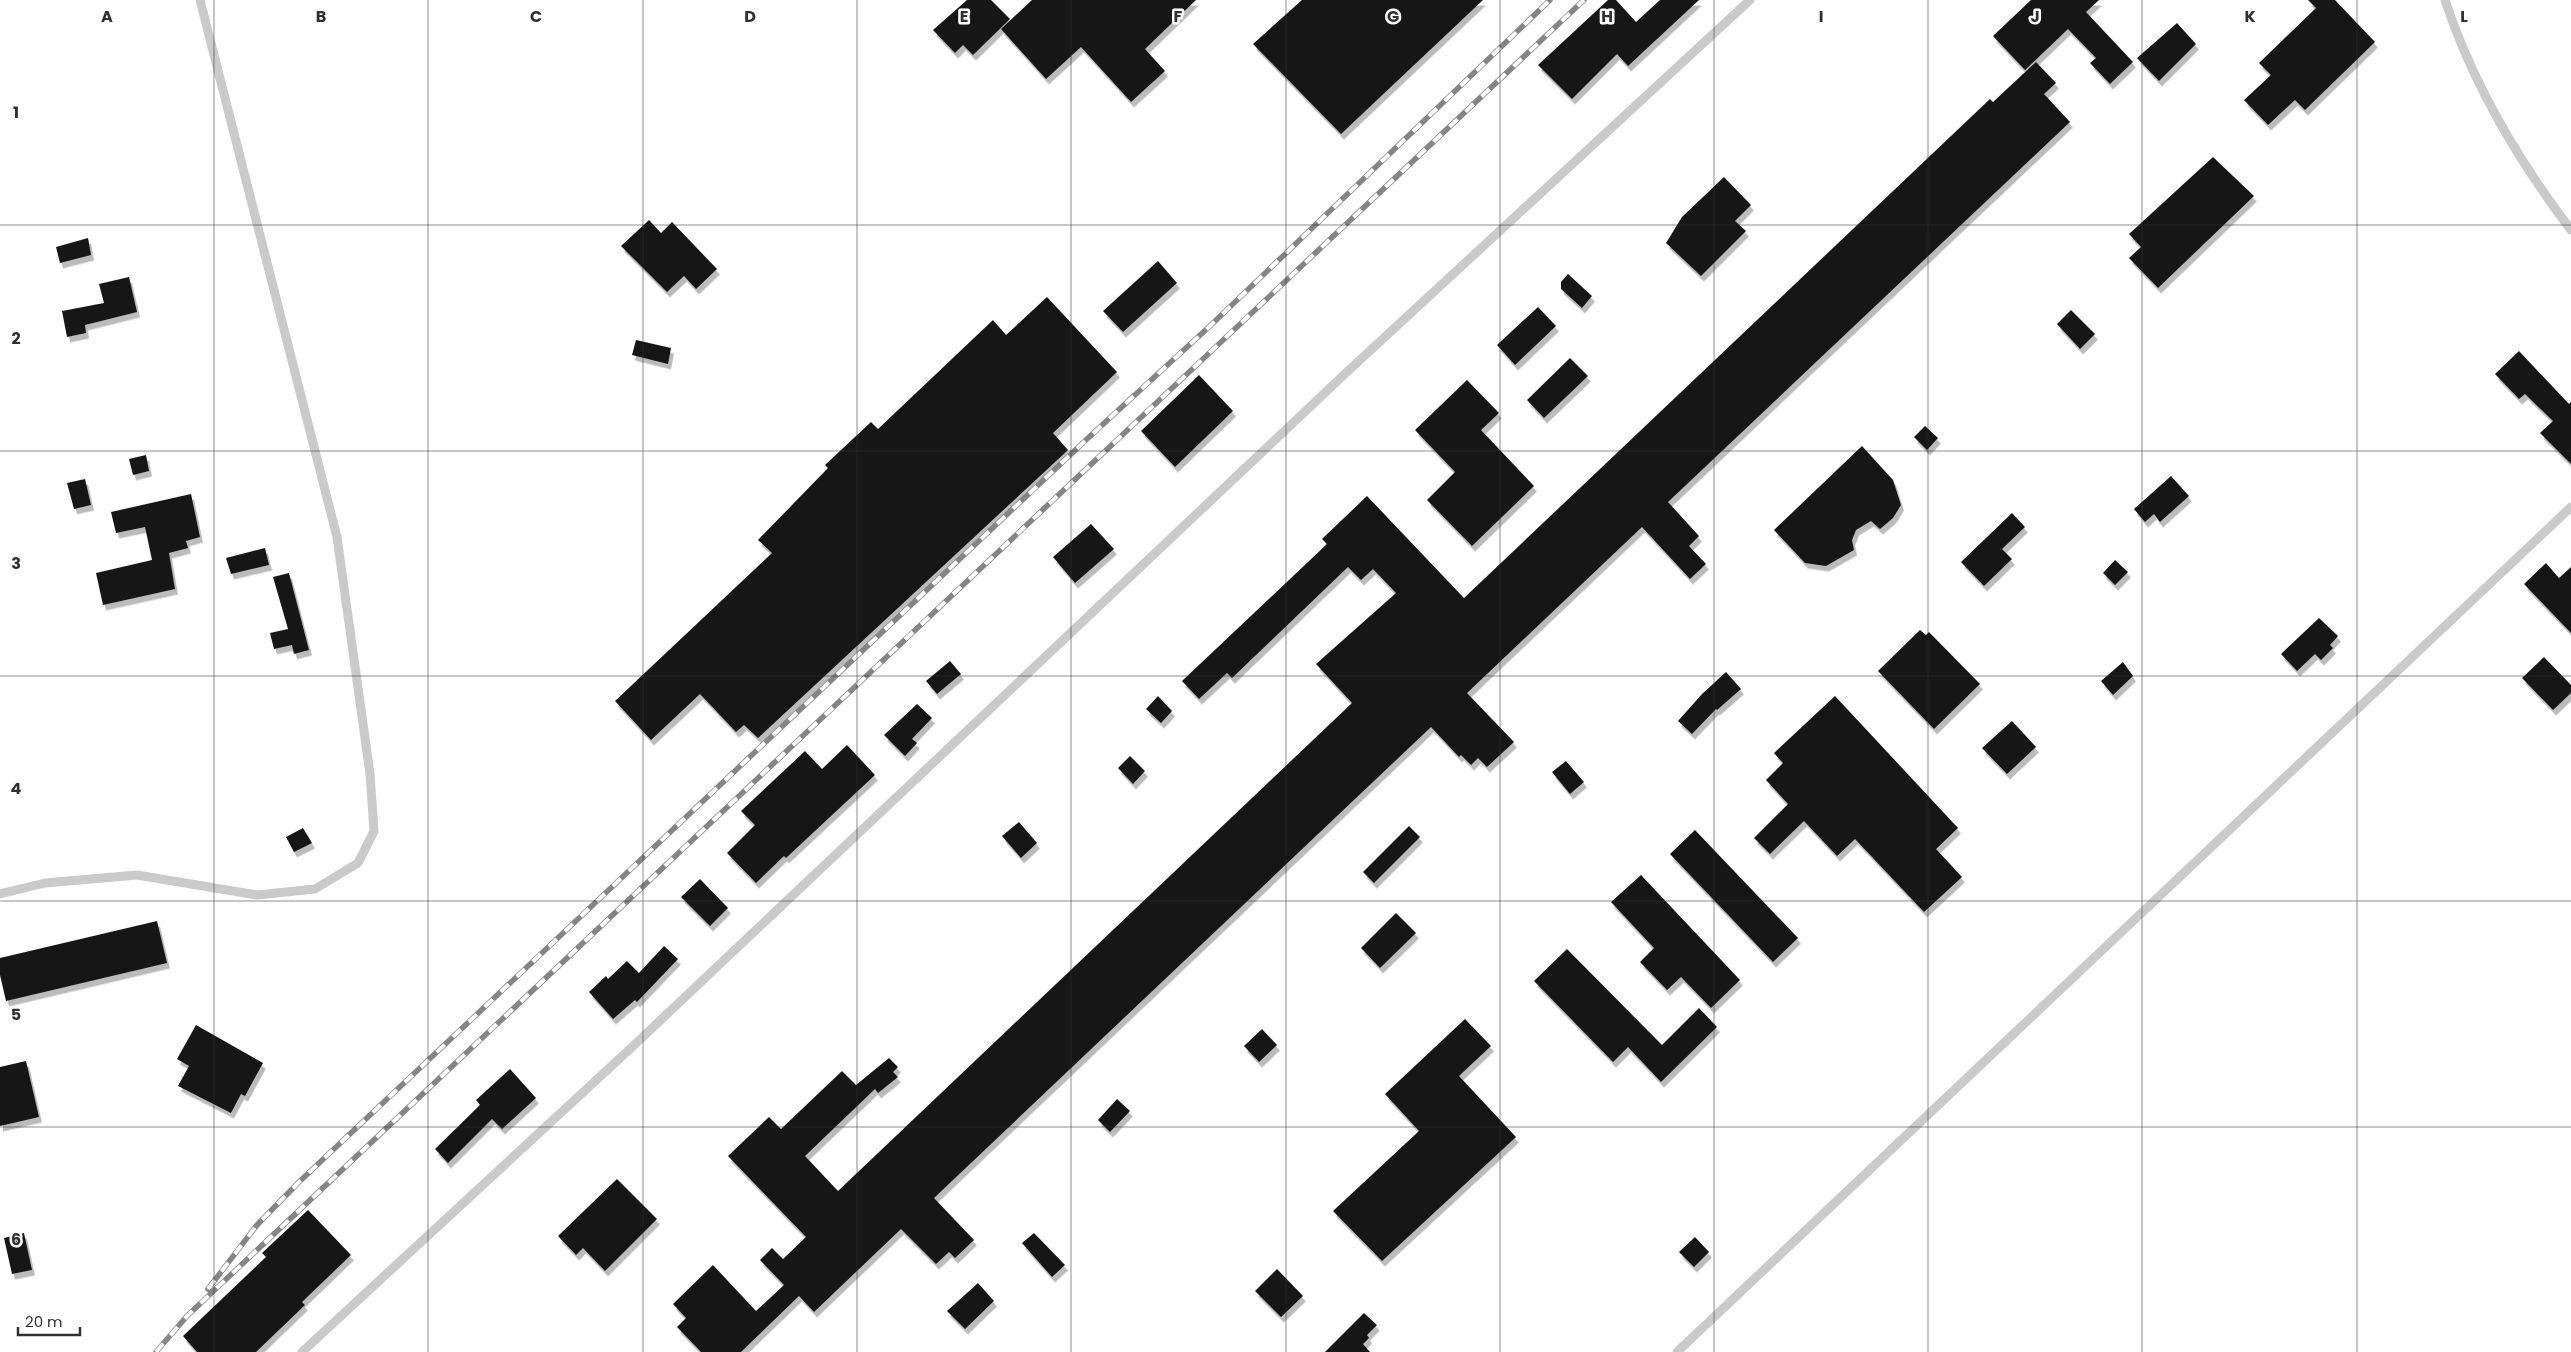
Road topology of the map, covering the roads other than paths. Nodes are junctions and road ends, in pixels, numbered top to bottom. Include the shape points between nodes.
1 (200, 0) edge
2 (1750, 0) edge
3 (2445, 0) edge
4 (2571, 230) edge
5 (2571, 507) edge
6 (0, 894) edge
7 (302, 1352) edge
8 (1678, 1352) edge

1 - 6 lane via 337,537 370,774 374,831 358,863 315,889 257,895 137,875 45,883
2 - 7 lane via 1348,371 631,1048
3 - 4 lane via 2456,34 2493,114
5 - 8 lane

